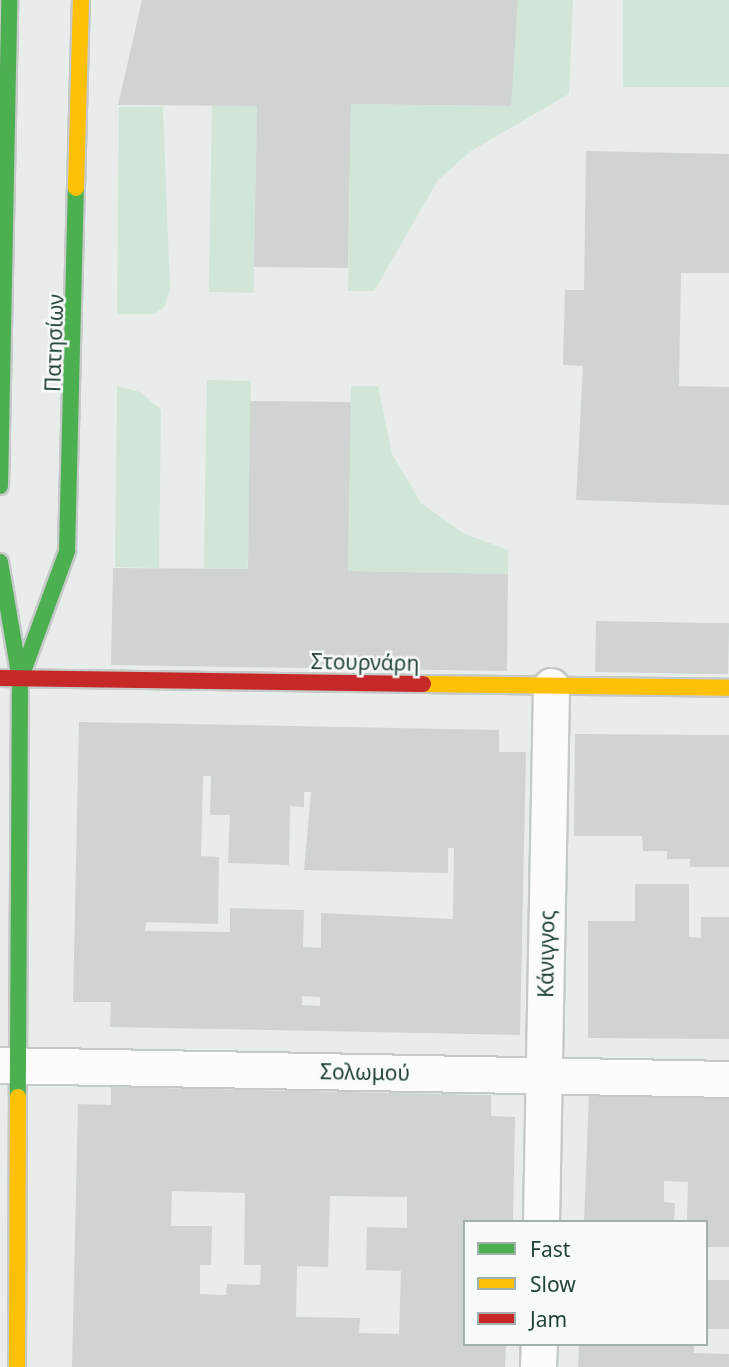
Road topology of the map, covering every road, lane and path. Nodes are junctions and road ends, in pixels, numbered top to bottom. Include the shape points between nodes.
1 (9, 0) edge
2 (81, 0) edge
3 (1, 341) edge
4 (0, 486) edge
5 (0, 562) edge
6 (0, 678) edge
7 (20, 679) junction
8 (551, 686) junction
9 (729, 688) edge
10 (9, 1065) edge
11 (544, 1076) junction
12 (729, 1079) edge
13 (541, 1220) edge
14 (539, 1346) edge
15 (17, 1367) edge
16 (538, 1367) edge

1 - 3 main road
2 - 7 main road, Πατησίων via 67,551
3 - 4 main road
5 - 7 main road, Πατησίων
6 - 7 main road, Στουρνάρη
7 - 8 main road, Στουρνάρη
7 - 10 main road, Πατησίων
8 - 9 main road, Στουρνάρη
8 - 11 street, Κάνιγγος
10 - 11 street, Σολωμού
10 - 15 main road, Πατησίων
11 - 12 street, Σολωμού
11 - 13 street, Κάνιγγος
14 - 16 street

